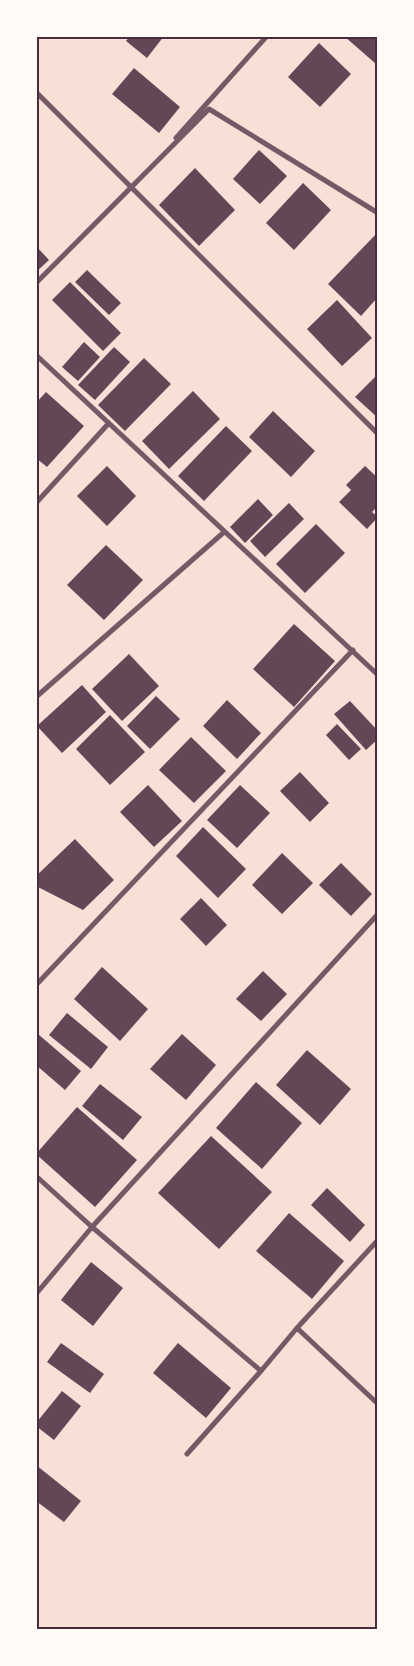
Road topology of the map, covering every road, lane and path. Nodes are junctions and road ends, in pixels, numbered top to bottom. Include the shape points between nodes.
1 (267, 36) edge
2 (36, 92) edge
3 (133, 186) junction
4 (378, 213) edge
5 (36, 284) edge
6 (36, 355) edge
7 (109, 422) junction
8 (378, 434) edge
9 (36, 503) edge
10 (223, 533) junction
11 (353, 650) junction
12 (378, 676) edge
13 (36, 697) edge
14 (378, 914) edge
15 (36, 985) edge
16 (36, 1176) edge
17 (92, 1227) junction
18 (378, 1240) edge
19 (36, 1294) edge
20 (297, 1328) junction
21 (261, 1372) junction
22 (378, 1404) edge
23 (187, 1454) dead end

1 - 3 street
2 - 3 street
3 - 4 street via 209,109
3 - 5 street
3 - 8 street
6 - 7 street
7 - 9 street
7 - 10 street
10 - 11 street
10 - 13 street
11 - 12 street
11 - 15 street
14 - 17 street
16 - 17 street
17 - 19 street
17 - 21 street
18 - 20 street
20 - 21 street
20 - 22 street
21 - 23 street

